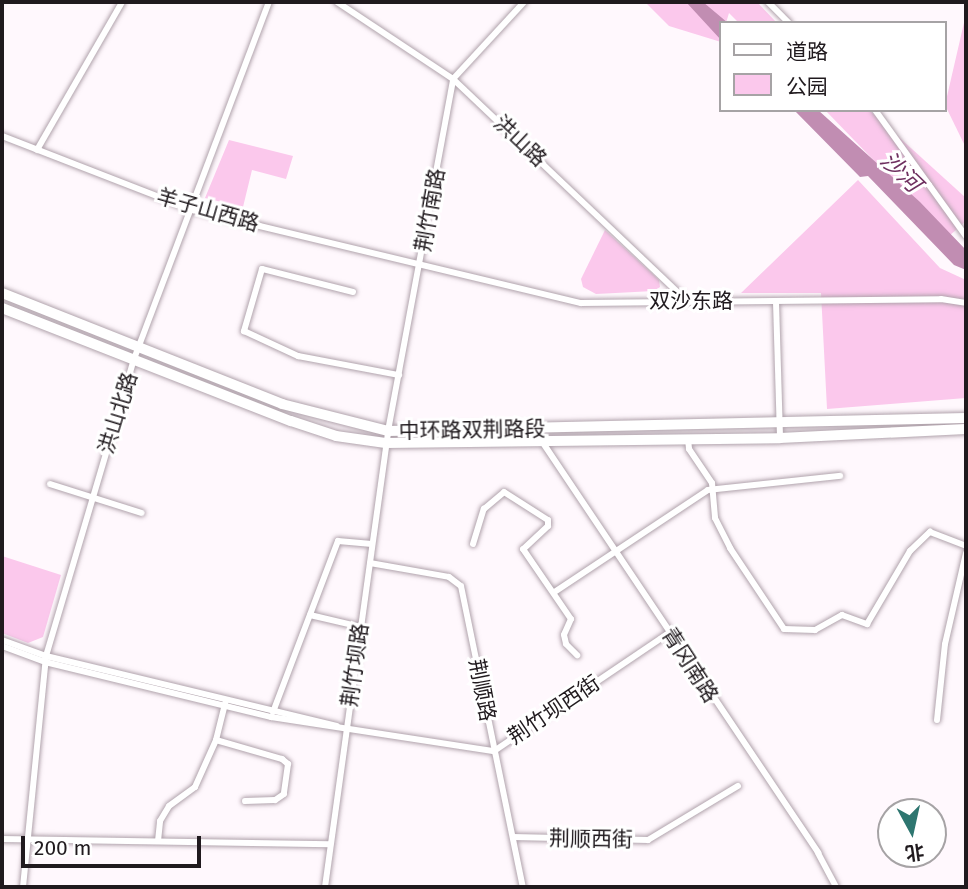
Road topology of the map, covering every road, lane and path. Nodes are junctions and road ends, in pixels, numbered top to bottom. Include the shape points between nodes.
1 (122, 2) edge
2 (269, 2) edge
3 (337, 2) edge
4 (524, 2) edge
5 (768, 2) edge
6 (787, 21) edge
7 (453, 79) junction
8 (876, 112) edge
9 (2, 136) edge
10 (37, 150) junction
11 (194, 210) junction
12 (966, 236) edge
13 (421, 264) junction
14 (353, 292) dead end
15 (2, 293) edge
16 (687, 300) junction
17 (776, 302) junction
18 (966, 303) edge
19 (2, 308) edge
20 (139, 347) junction
21 (134, 359) junction
22 (399, 375) junction
23 (966, 418) edge
24 (779, 425) junction
25 (966, 429) edge
26 (388, 431) junction
27 (780, 438) junction
28 (688, 439) junction
29 (386, 443) junction
30 (543, 443) junction
31 (840, 476) dead end
32 (50, 484) dead end
33 (713, 489) junction
34 (92, 499) junction
35 (142, 513) dead end
36 (372, 544) junction
37 (473, 544) dead end
38 (966, 545) edge
39 (618, 553) junction
40 (966, 553) edge
41 (370, 563) junction
42 (555, 591) junction
43 (956, 607) junction
44 (966, 608) edge
45 (310, 615) junction
46 (361, 627) junction
47 (669, 633) junction
48 (2, 640) edge
49 (2, 646) edge
50 (577, 655) dead end
51 (46, 659) junction
52 (225, 703) junction
53 (273, 712) junction
54 (937, 720) dead end
55 (346, 729) junction
56 (216, 740) junction
57 (494, 751) junction
58 (738, 786) dead end
59 (245, 801) dead end
60 (513, 837) junction
61 (2, 839) edge
62 (26, 839) junction
63 (158, 841) junction
64 (330, 845) junction
65 (23, 887) edge
66 (325, 887) edge
67 (523, 887) edge
68 (836, 887) edge

1 - 10 street
2 - 11 street, 洪山北路
3 - 7 street, 洪山路
4 - 7 street
5 - 6 street
7 - 13 street, 荆竹南路
7 - 16 street, 洪山路
8 - 12 street
9 - 10 street, 羊子山西路
10 - 11 street, 羊子山西路
11 - 13 street, 羊子山西路
11 - 20 street, 洪山北路
13 - 16 street, 双沙东路 via 581,303
13 - 22 street, 荆竹南路
14 - 22 street via 262,269 244,331 298,356
15 - 20 main road, 中环路双荆路段
16 - 17 street, 双沙东路
17 - 18 street, 双沙东路 via 941,299
17 - 24 street
19 - 21 main road, 中环路双荆路段
20 - 21 street, 洪山北路
20 - 26 main road, 中环路双荆路段 via 282,404
21 - 29 main road, 中环路双荆路段 via 291,421 336,436
21 - 34 street, 洪山北路
22 - 26 street, 荆竹南路
23 - 24 main road, 中环路双荆路段
24 - 26 main road, 中环路双荆路段
24 - 27 street
25 - 27 main road, 中环路双荆路段
26 - 29 street, 荆竹南路
27 - 28 main road, 中环路双荆路段
28 - 30 main road, 中环路双荆路段
28 - 33 street
29 - 30 main road, 中环路双荆路段
29 - 36 street, 荆竹坝路
30 - 39 street, 青冈南路
31 - 33 street
32 - 34 street
33 - 38 street via 715,518 730,548 784,629 815,630 842,615 867,624 911,551 930,532
33 - 39 street
34 - 35 street
34 - 51 street, 洪山北路
36 - 41 street, 荆竹坝路
36 - 45 street via 338,541
37 - 42 street via 484,509 504,492 548,520 548,526 523,549
39 - 42 street
39 - 47 street, 青冈南路
40 - 43 street
41 - 46 street, 荆竹坝路
41 - 57 street, 荆顺路 via 449,577 461,586
42 - 50 street via 571,619 566,644
43 - 44 street
43 - 54 street via 945,644
45 - 46 street
45 - 53 street
46 - 55 street, 荆竹坝路
47 - 57 street, 荆竹坝西街
47 - 68 street, 青冈南路 via 818,853
48 - 51 street
49 - 51 street
51 - 52 street
51 - 62 street, 洪山北路
52 - 53 street
52 - 55 street
52 - 56 street
53 - 55 street
55 - 57 street, 荆竹坝西街
55 - 64 street, 荆竹坝路
56 - 59 street via 288,764 284,794 275,800
56 - 63 street via 195,787 169,806 160,821
57 - 60 street, 荆顺路
58 - 60 street, 荆顺西街 via 648,841
60 - 67 street, 荆顺路
61 - 62 street
62 - 63 street
62 - 65 street, 洪山北路
63 - 64 street
64 - 66 street, 荆竹坝路

